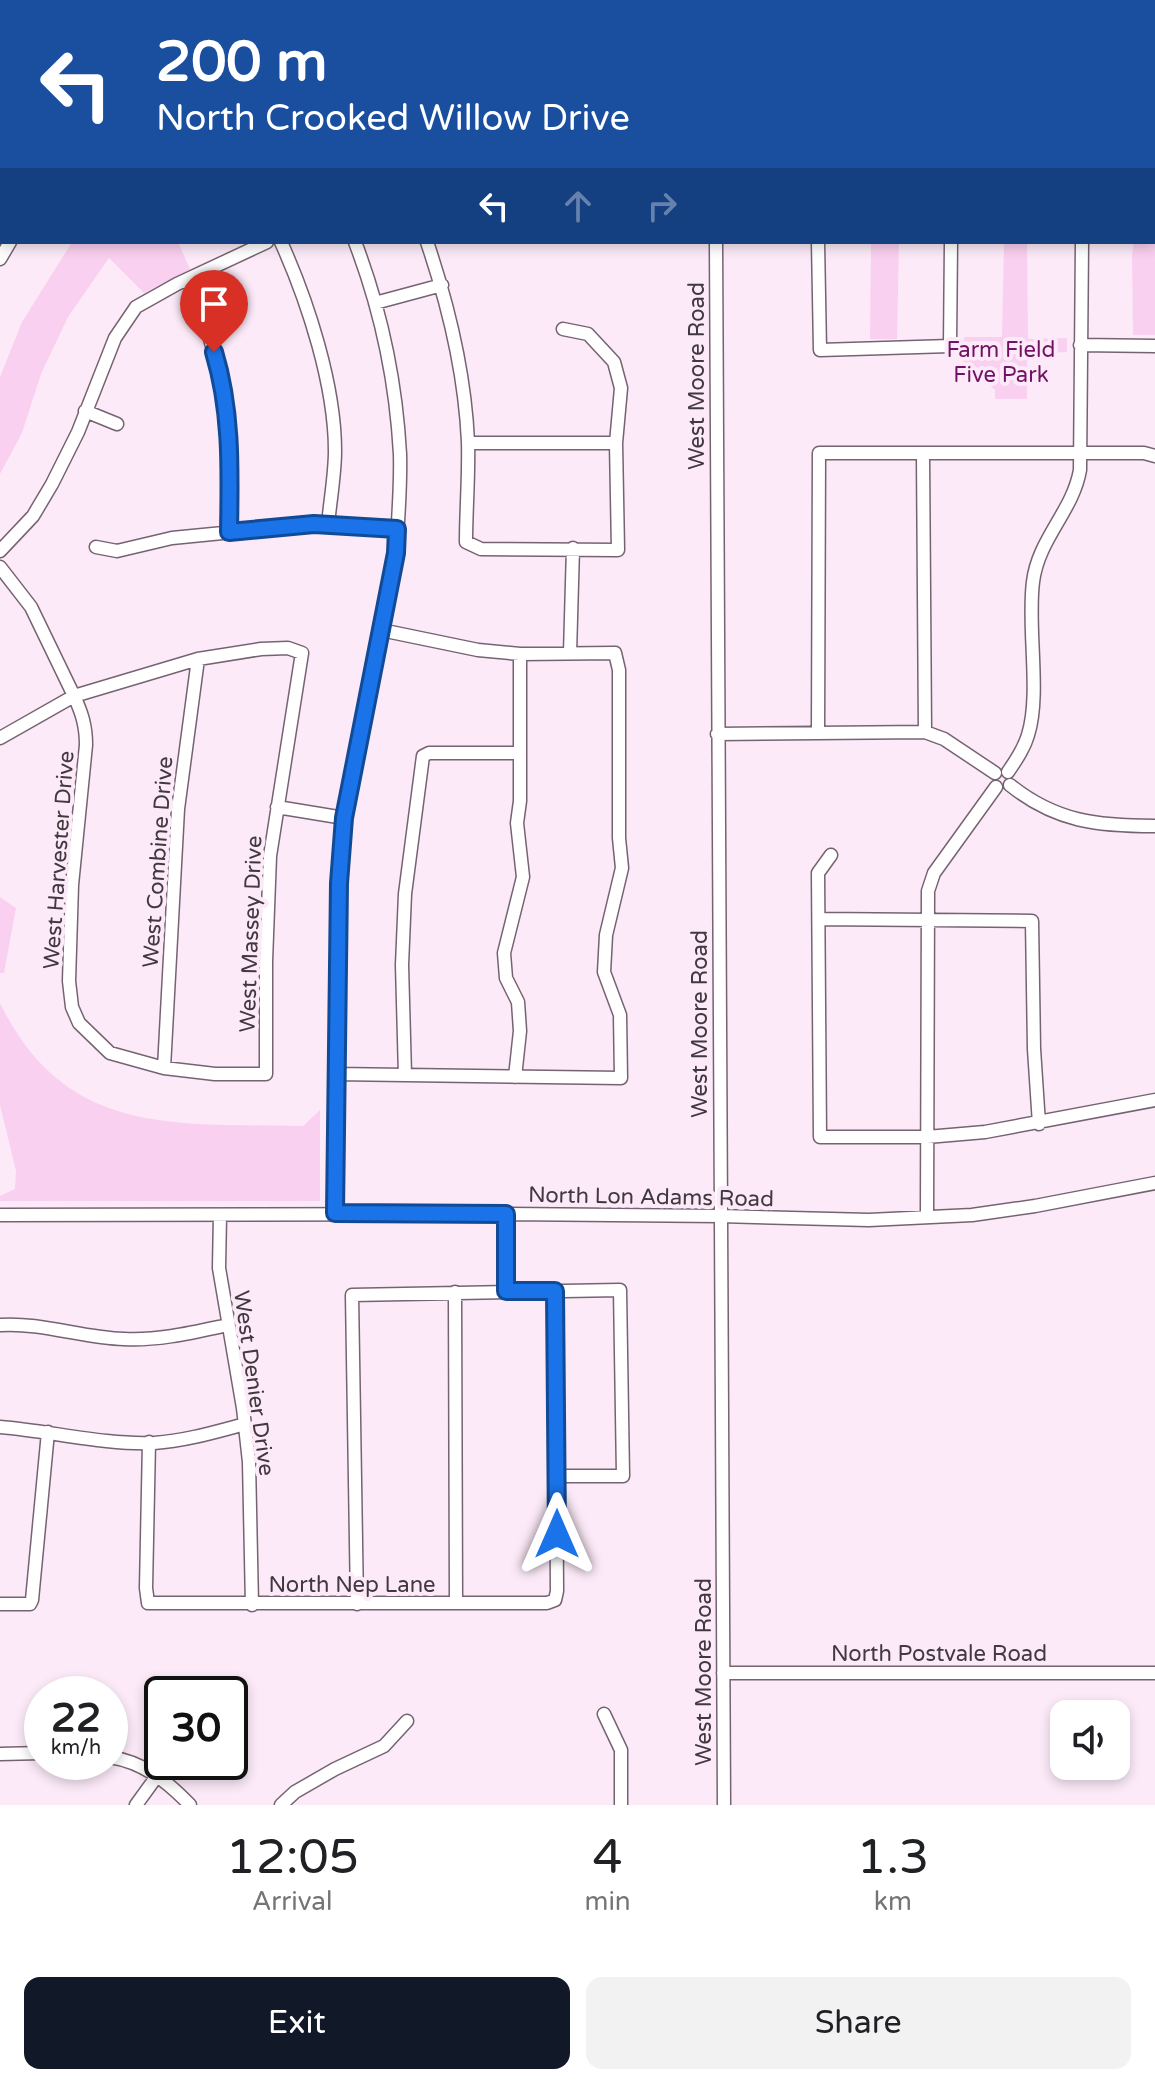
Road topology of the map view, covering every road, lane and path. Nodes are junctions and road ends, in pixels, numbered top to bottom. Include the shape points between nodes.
1 (263, 244) edge
2 (282, 244) edge
3 (356, 244) edge
4 (428, 244) edge
5 (716, 244) edge
6 (818, 244) edge
7 (951, 244) edge
8 (1082, 244) edge
9 (188, 279) junction
10 (442, 285) junction
11 (375, 303) junction
12 (563, 329) dead end
13 (1080, 345) junction
14 (1155, 346) edge
15 (85, 411) junction
16 (117, 424) dead end
17 (468, 443) junction
18 (616, 443) junction
19 (923, 454) junction
20 (1080, 454) junction
21 (1155, 456) edge
22 (328, 525) junction
23 (397, 529) junction
24 (229, 532) junction
25 (96, 547) dead end
26 (573, 548) junction
27 (0, 551) edge
28 (0, 567) edge
29 (381, 630) junction
30 (570, 653) junction
31 (520, 654) junction
32 (198, 659) junction
33 (74, 696) junction
34 (925, 732) junction
35 (818, 733) junction
36 (717, 734) junction
37 (0, 738) edge
38 (520, 753) junction
39 (1002, 779) junction
40 (277, 807) junction
41 (344, 818) junction
42 (1155, 826) edge
43 (831, 855) dead end
44 (819, 919) junction
45 (927, 921) junction
46 (164, 1068) junction
47 (266, 1074) joint
48 (336, 1074) junction
49 (405, 1075) junction
50 (515, 1077) junction
51 (1155, 1100) edge
52 (1039, 1124) junction
53 (927, 1137) junction
54 (1155, 1183) edge
55 (335, 1213) junction
56 (506, 1214) junction
57 (0, 1215) edge
58 (220, 1215) junction
59 (720, 1216) junction
60 (927, 1217) junction
61 (506, 1291) junction
62 (555, 1291) junction
63 (455, 1292) junction
64 (0, 1325) edge
65 (228, 1325) junction
66 (245, 1424) junction
67 (0, 1427) edge
68 (48, 1432) junction
69 (149, 1442) junction
70 (556, 1476) junction
71 (456, 1603) junction
72 (0, 1604) edge
73 (357, 1604) junction
74 (252, 1605) junction
75 (723, 1673) junction
76 (1155, 1673) edge
77 (604, 1714) dead end
78 (407, 1721) dead end
79 (24, 1753) edge
80 (0, 1754) edge
81 (154, 1780) edge
82 (163, 1780) edge
83 (136, 1805) edge
84 (190, 1805) edge
85 (281, 1805) edge
86 (621, 1805) edge
87 (724, 1805) edge

1 - 9 street
2 - 22 street via 325,372 335,450
3 - 11 street
4 - 10 street
5 - 36 street, West Moore Road
6 - 7 street via 820,350 950,346
8 - 13 street
9 - 15 street via 136,307 115,338
9 - 24 street via 221,376 231,456
10 - 11 street
10 - 17 street
11 - 23 street via 395,398 400,456
12 - 18 street via 588,334 614,362 621,388
13 - 14 street
13 - 20 street
15 - 16 street
15 - 27 street via 33,516
17 - 18 street
17 - 26 street via 466,542 481,549
18 - 26 street via 618,550
19 - 20 street
19 - 34 street
19 - 35 street via 819,453
20 - 21 street
20 - 39 street via 1077,487 1039,557 1033,581 1029,731
22 - 23 street
22 - 24 street
23 - 29 street
24 - 25 street via 117,551
26 - 30 street
28 - 33 street, West Harvester Drive via 31,607
29 - 31 street
29 - 41 street
30 - 31 street
30 - 50 street via 615,653 619,670 622,868 606,935 604,972 620,1015 621,1078
31 - 38 street
32 - 33 street
32 - 40 street, West Massey Drive via 261,649 302,653
32 - 46 street, West Combine Drive via 178,809
33 - 37 street
33 - 46 street, West Harvester Drive via 86,724 86,745 72,885 72,1007 79,1023 110,1053
34 - 35 street
34 - 39 street
35 - 36 street
36 - 59 street, West Moore Road
38 - 49 street via 423,756 405,894
38 - 50 street via 517,823 523,877 504,953 506,978 518,1002
39 - 42 street via 1064,817 1097,825
39 - 45 street via 934,873
40 - 41 street
40 - 47 street, West Massey Drive via 270,856
41 - 48 street
43 - 44 street via 818,873
44 - 45 street
44 - 53 street via 820,1137
45 - 52 street via 1032,921
45 - 53 street
46 - 47 street, West Harvester Drive
48 - 49 street
48 - 55 street
49 - 50 street
51 - 52 street
52 - 53 street
53 - 60 street
54 - 60 street, North Lon Adams Road via 1035,1206
55 - 56 street, North Lon Adams Road
55 - 58 street, North Lon Adams Road
56 - 59 street, North Lon Adams Road
56 - 61 street
57 - 58 street, North Lon Adams Road
58 - 65 street, West Denier Drive via 219,1268
59 - 60 street, North Lon Adams Road
59 - 75 street, West Moore Road
61 - 62 street
61 - 63 street
62 - 70 street
62 - 70 street via 620,1290 623,1476
63 - 71 street
63 - 73 street via 352,1295
64 - 65 street via 124,1339
65 - 66 street, West Denier Drive
66 - 69 street
66 - 74 street, West Denier Drive
67 - 68 street
68 - 69 street
68 - 72 street via 30,1604
69 - 74 street, North Nep Lane via 148,1603
70 - 71 street, North Nep Lane via 555,1600
71 - 73 street, North Nep Lane
73 - 74 street, North Nep Lane
75 - 76 street, North Postvale Road
75 - 87 street, West Moore Road
77 - 86 street via 621,1750
78 - 85 street via 384,1746 335,1769
79 - 80 street
81 - 83 street
82 - 84 street

